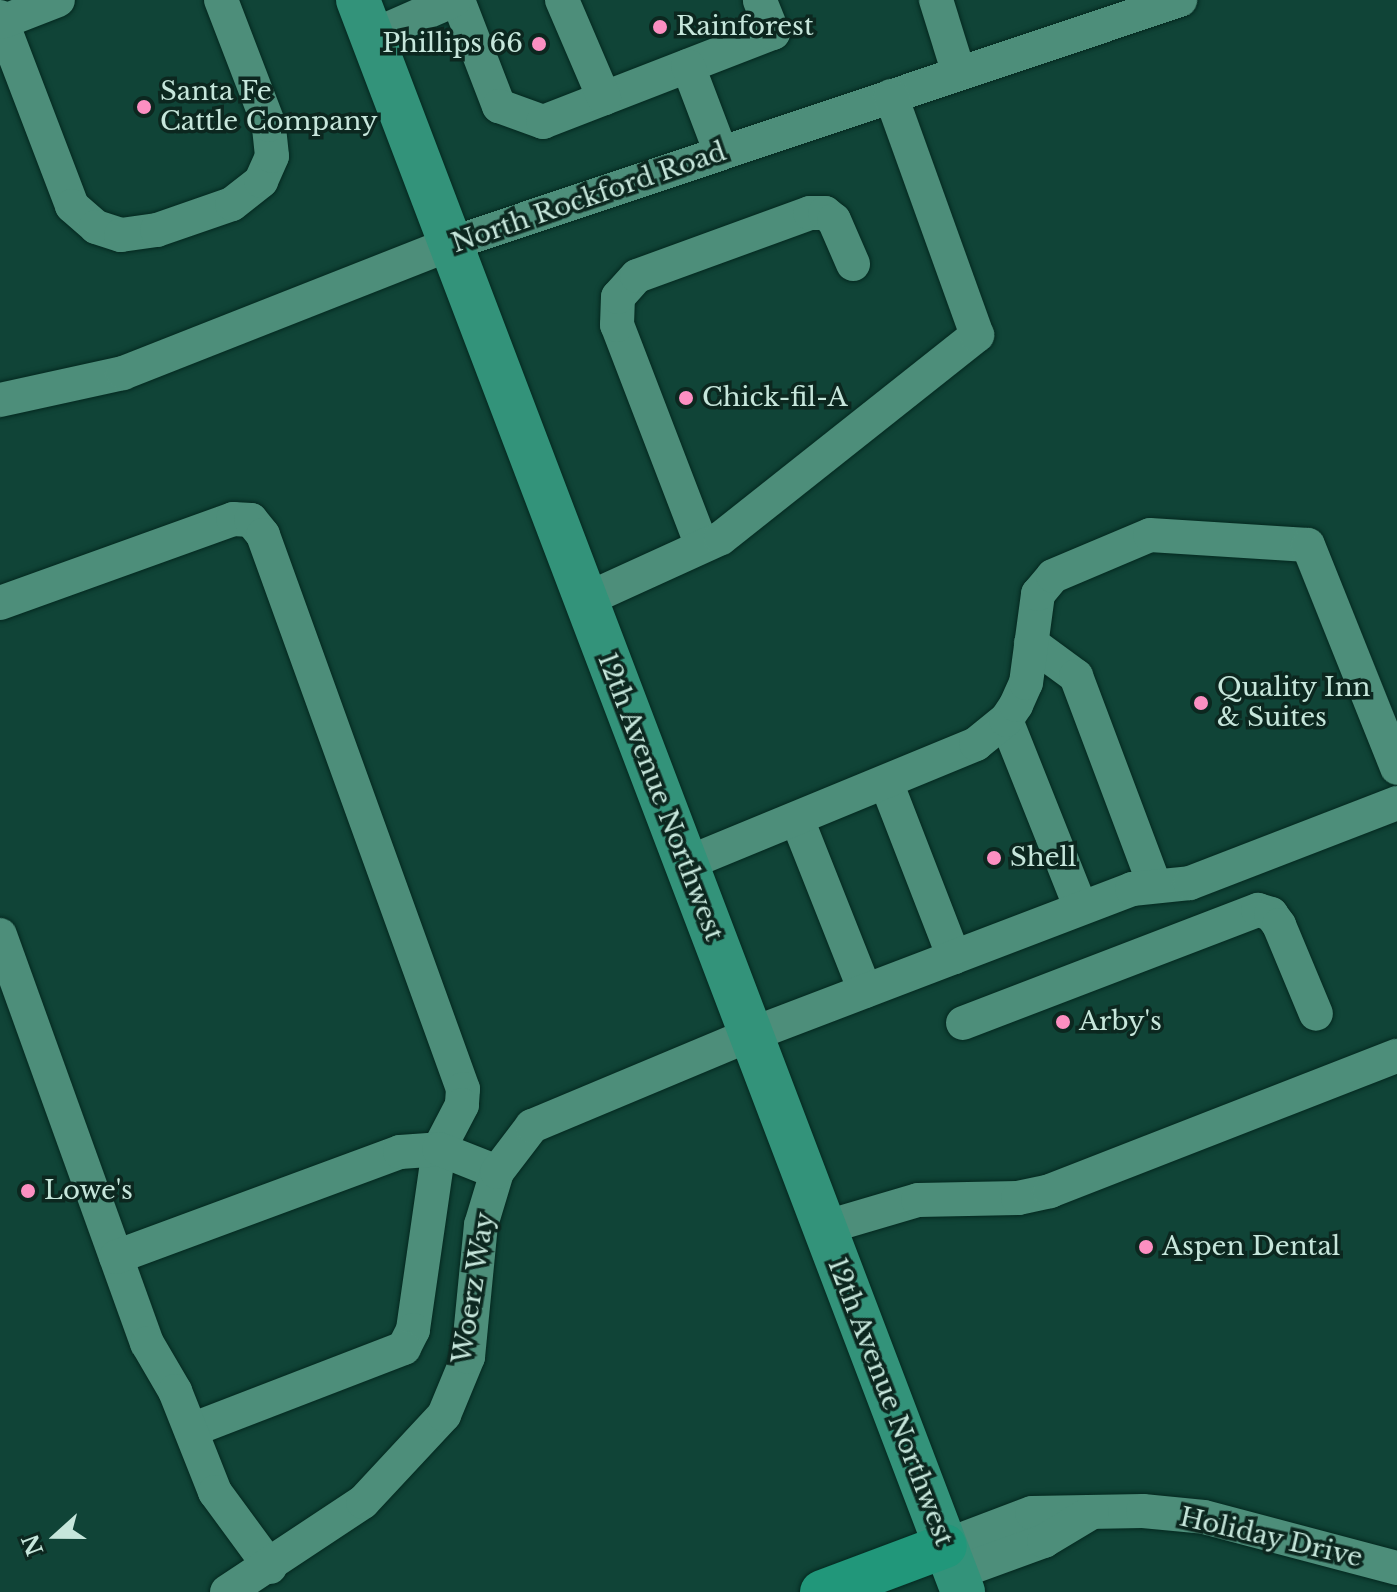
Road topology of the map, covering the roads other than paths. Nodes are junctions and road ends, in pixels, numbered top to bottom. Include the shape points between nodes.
1 (58, 0) edge
2 (221, 0) edge
3 (456, 0) edge
4 (562, 0) edge
5 (760, 0) edge
6 (936, 0) edge
7 (1180, 0) edge
8 (365, 18) edge
9 (1, 20) edge
10 (688, 66) junction
11 (959, 74) junction
12 (891, 96) junction
13 (604, 98) junction
14 (721, 153) junction
15 (450, 244) junction
16 (853, 264) dead end
17 (0, 400) edge
18 (702, 546) junction
19 (585, 600) junction
20 (0, 603) edge
21 (1031, 643) junction
22 (1006, 720) junction
23 (1397, 768) edge
24 (886, 782) junction
25 (1397, 803) edge
26 (797, 819) junction
27 (685, 864) junction
28 (1155, 886) junction
29 (1081, 908) junction
30 (0, 935) edge
31 (954, 957) junction
32 (865, 991) junction
33 (1316, 1014) dead end
34 (963, 1023) dead end
35 (750, 1035) junction
36 (1397, 1056) edge
37 (439, 1149) junction
38 (497, 1172) junction
39 (823, 1228) junction
40 (116, 1257) junction
41 (191, 1430) junction
42 (270, 1567) junction
43 (1397, 1568) edge
44 (955, 1570) edge
45 (227, 1592) edge
46 (822, 1592) edge
47 (905, 1592) edge

1 - 9 street
2 - 9 street via 269,125 272,156 261,181 232,204 157,230 121,235 96,227 72,206
3 - 8 street
3 - 13 street via 499,106 543,122
4 - 13 street
5 - 10 street via 773,33
6 - 11 street
7 - 11 street, North Rockford Road
8 - 15 main road, 12th Avenue Northwest
10 - 13 street
10 - 14 street
11 - 12 street, North Rockford Road
12 - 14 street, North Rockford Road
12 - 18 street via 977,335 721,538
14 - 15 street, North Rockford Road
15 - 17 street, North Rockford Road via 123,373
15 - 19 main road, 12th Avenue Northwest
16 - 18 street via 834,220 825,213 810,213 637,276 618,297 617,325
18 - 19 street
19 - 27 main road, 12th Avenue Northwest
20 - 37 street via 233,519 251,520 263,535 463,1089 462,1105
21 - 22 street via 1026,683
21 - 23 street via 1038,594 1053,576 1150,535 1308,545
21 - 28 street via 1076,676
22 - 24 street via 976,744
22 - 29 street
24 - 26 street
24 - 31 street
25 - 28 street, Woerz Way via 1190,883
26 - 27 street
26 - 32 street
27 - 35 main road, 12th Avenue Northwest
28 - 29 street, Woerz Way
29 - 31 street, Woerz Way
30 - 40 street
31 - 32 street, Woerz Way
32 - 35 street, Woerz Way
33 - 34 street via 1279,925 1271,914 1258,910
35 - 38 street, Woerz Way via 532,1126
35 - 39 main road, 12th Avenue Northwest
36 - 39 street via 1050,1191 1018,1198 918,1200
37 - 38 street
37 - 40 street via 400,1152
37 - 41 street via 413,1330 404,1348
38 - 42 street, Woerz Way via 481,1225 468,1357 444,1415 363,1502
39 - 44 main road, 12th Avenue Northwest
40 - 41 street via 147,1343
41 - 42 street via 215,1492
42 - 45 street, Woerz Way
43 - 44 street, Holiday Drive via 1204,1517 1096,1510 1032,1513
44 - 46 highway
44 - 47 highway

